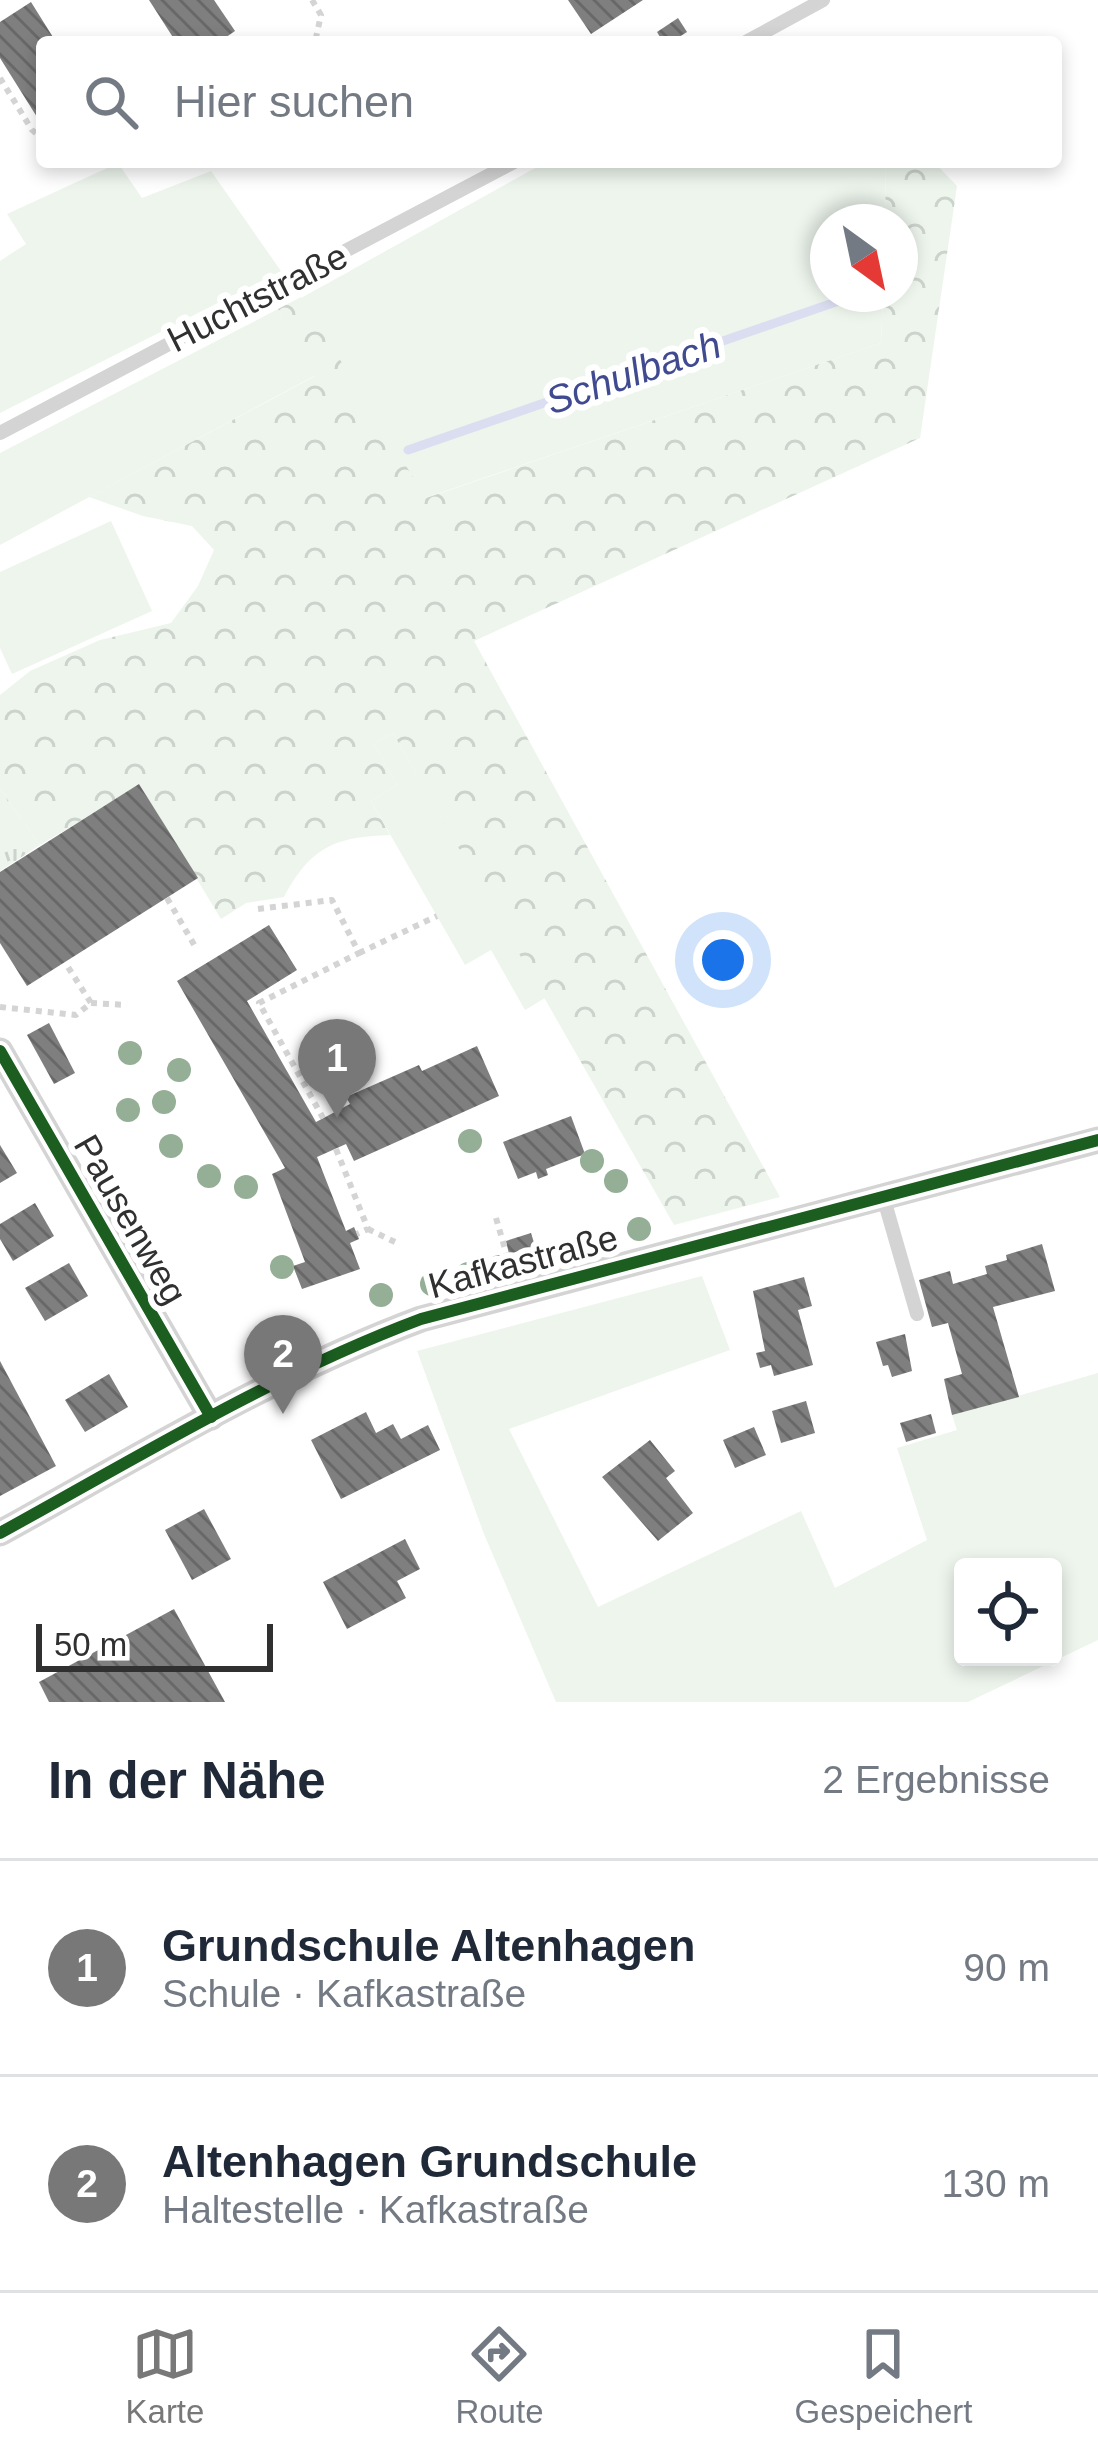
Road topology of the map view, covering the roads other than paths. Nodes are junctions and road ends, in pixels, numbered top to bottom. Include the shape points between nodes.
1 (823, 0) edge
2 (757, 36) edge
3 (503, 168) edge
4 (0, 433) edge
5 (0, 1051) edge
6 (1098, 1140) edge
7 (884, 1196) junction
8 (917, 1314) dead end
9 (211, 1417) junction
10 (0, 1533) edge

1 - 2 lane
3 - 4 lane, Huchtstraße
5 - 9 street, Pausenweg
6 - 7 street, Kafkastraße
7 - 8 lane
7 - 9 street, Kafkastraße via 376,1336
9 - 10 street, Kafkastraße

